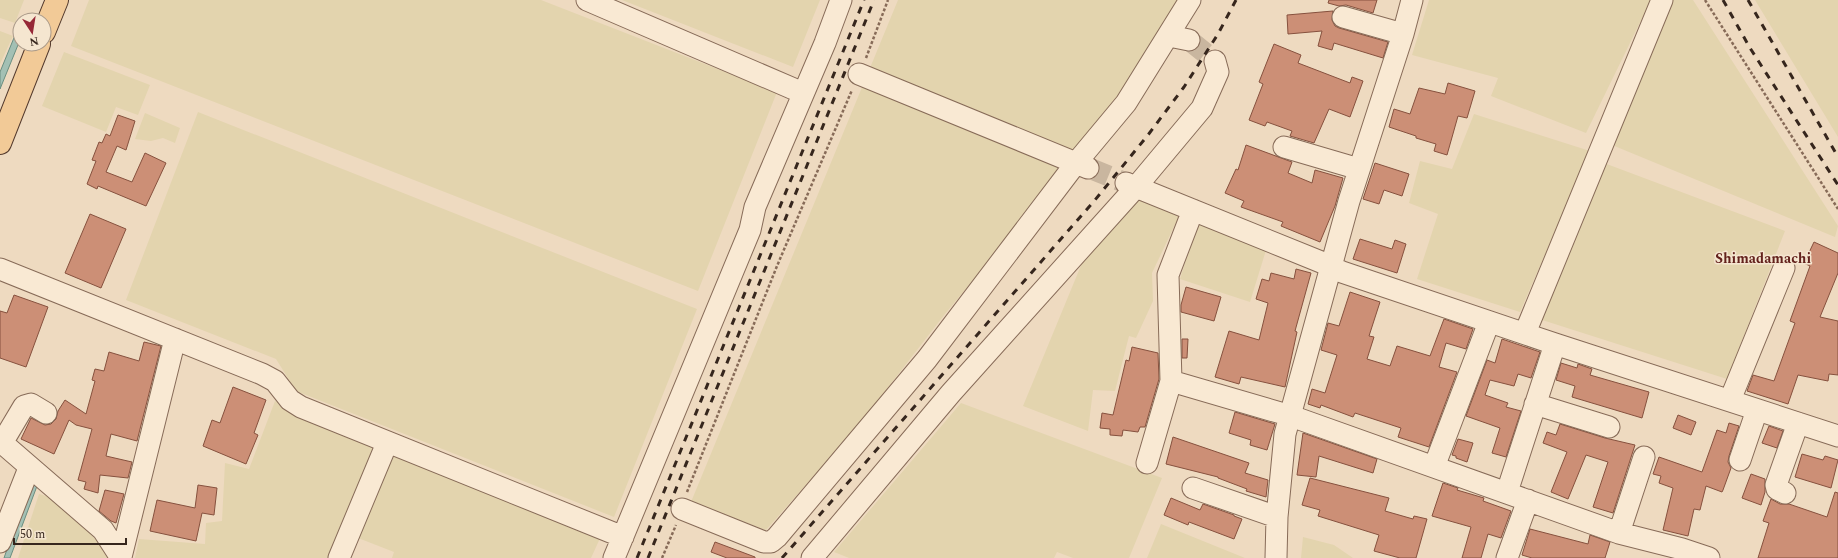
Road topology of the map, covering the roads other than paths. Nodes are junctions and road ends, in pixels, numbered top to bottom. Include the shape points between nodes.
1 (57, 0) edge
2 (587, 0) edge
3 (841, 0) edge
4 (1190, 0) edge
5 (1412, 0) edge
6 (1662, 0) edge
7 (52, 12) edge
8 (1343, 17) dead end
9 (1403, 34) junction
10 (36, 52) edge
11 (1215, 61) dead end
12 (859, 74) road end
13 (803, 94) junction
14 (0, 143) edge
15 (1284, 147) dead end
16 (1083, 165) junction
17 (1359, 170) junction
18 (1131, 185) junction
19 (1193, 210) junction
20 (1331, 268) junction
21 (1784, 268) dead end
22 (0, 269) edge
23 (1489, 322) junction
24 (1525, 333) junction
25 (175, 339) junction
26 (1555, 344) junction
27 (1171, 381) junction
28 (1730, 400) junction
29 (1535, 404) junction
30 (1757, 410) junction
31 (46, 413) dead end
32 (1291, 416) junction
33 (1798, 423) junction
34 (1609, 427) dead end
35 (1838, 436) edge
36 (1, 442) edge
37 (388, 443) junction
38 (1644, 457) dead end
39 (1740, 460) dead end
40 (1147, 463) dead end
41 (1434, 467) junction
42 (29, 468) junction
43 (1193, 488) dead end
44 (1507, 492) junction
45 (1785, 493) dead end
46 (1528, 500) junction
47 (682, 509) road end
48 (1277, 517) junction
49 (1619, 533) junction
50 (623, 537) junction
51 (0, 542) edge
52 (121, 558) edge
53 (339, 558) edge
54 (614, 558) edge
55 (812, 558) edge
56 (1276, 558) edge
57 (1507, 558) edge
58 (1709, 558) edge

1 - 7 main road
2 - 13 street
3 - 13 street
4 - 16 street via 1179,38 1126,103
5 - 9 street
6 - 24 street
8 - 9 street
9 - 17 street
10 - 14 main road
11 - 18 street via 1218,72 1202,108
12 - 16 street
13 - 50 street via 755,207 750,230
15 - 17 street
16 - 47 street via 927,359 777,537 771,542 764,542
17 - 20 street
18 - 19 street
18 - 55 street
19 - 20 street
19 - 27 street via 1168,275
20 - 23 street
20 - 32 street
21 - 28 street
22 - 25 street
23 - 24 street
23 - 41 street
24 - 26 street
25 - 37 street via 262,374 275,381 290,400 301,407
25 - 52 street
26 - 28 street
26 - 29 street
27 - 32 street
27 - 40 street
28 - 30 street
29 - 34 street
29 - 44 street
30 - 33 street
30 - 39 street
31 - 36 street via 31,404 24,406
32 - 41 street
32 - 48 street via 1285,434
33 - 35 street
33 - 45 street via 1776,485 1777,490
36 - 42 street
37 - 50 street
37 - 53 street
38 - 49 street
41 - 44 street
42 - 51 street
42 - 52 street via 103,530
43 - 48 street
44 - 46 street
46 - 49 street
46 - 57 street
48 - 56 street
49 - 58 street via 1682,548
50 - 54 street

